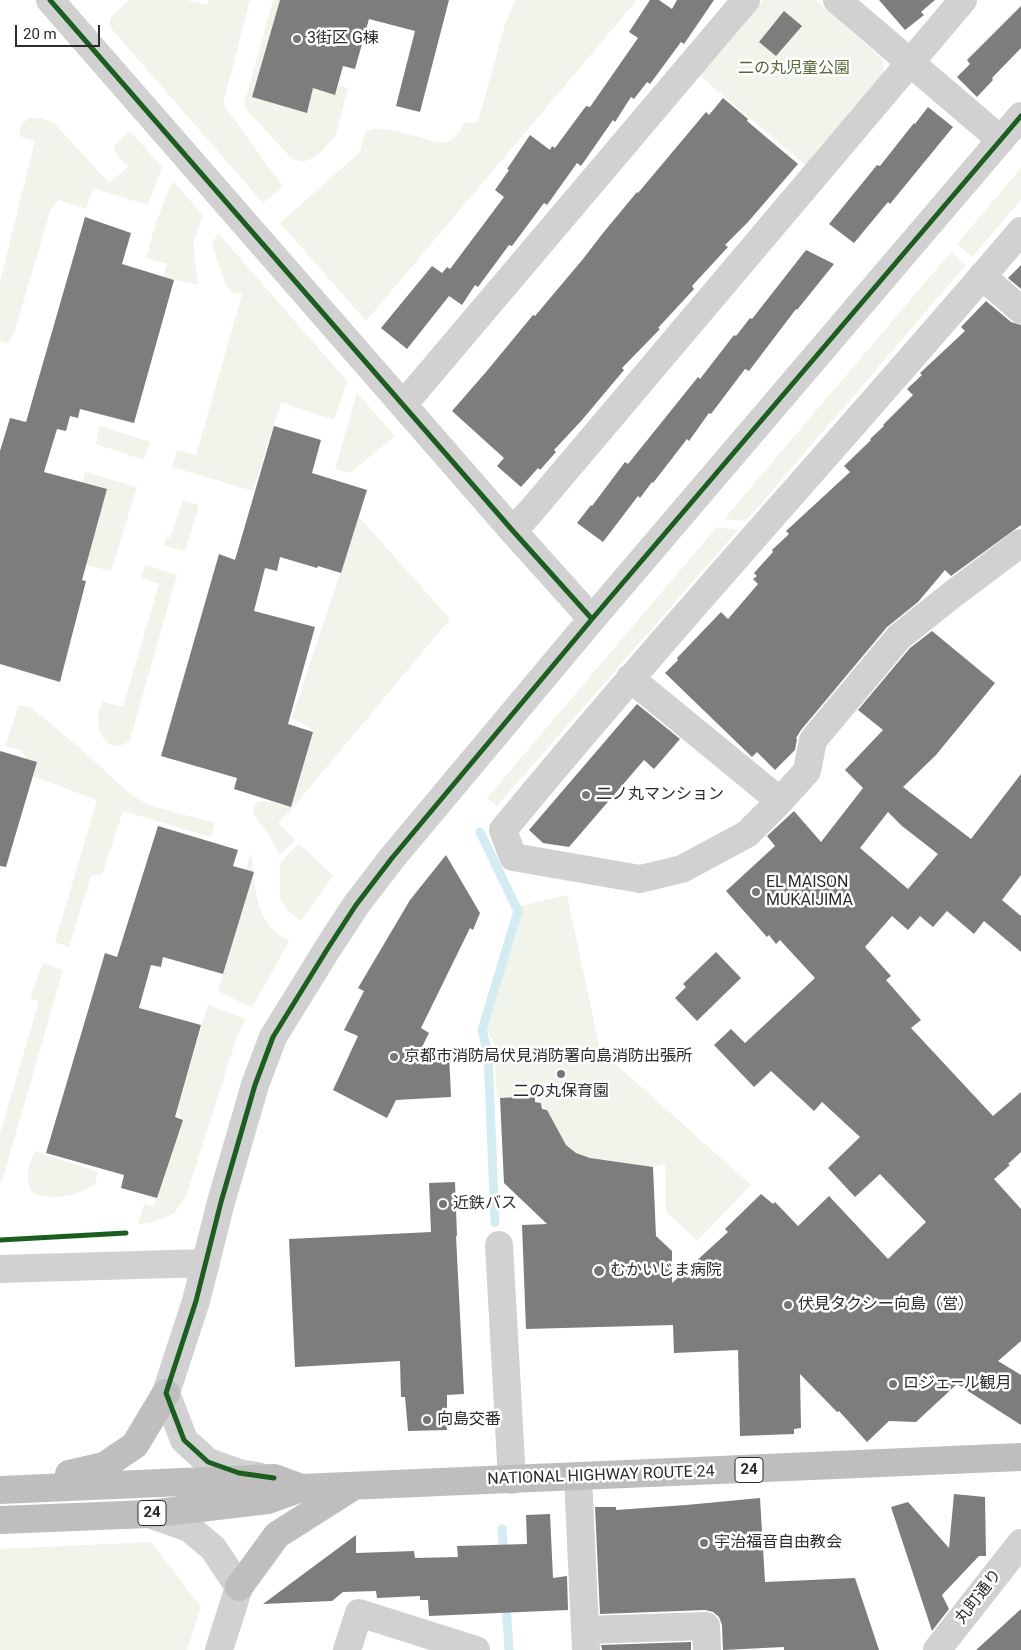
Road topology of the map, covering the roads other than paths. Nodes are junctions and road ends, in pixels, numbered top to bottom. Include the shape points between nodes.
1 (50, 0) edge
2 (746, 0) edge
3 (837, 0) edge
4 (963, 0) edge
5 (910, 63) junction
6 (1021, 116) edge
7 (1001, 140) junction
8 (1021, 231) edge
9 (982, 276) junction
10 (1021, 310) edge
11 (403, 405) junction
12 (513, 531) junction
13 (1021, 543) edge
14 (592, 619) junction
15 (630, 678) junction
16 (780, 801) junction
17 (499, 1245) dead end
18 (206, 1263) junction
19 (0, 1269) edge
20 (166, 1393) junction
21 (1021, 1457) edge
22 (578, 1477) junction
23 (274, 1478) junction
24 (0, 1479) edge
25 (512, 1480) junction
26 (355, 1486) junction
27 (301, 1488) junction
28 (0, 1490) edge
29 (150, 1514) junction
30 (0, 1520) edge
31 (1021, 1543) edge
32 (239, 1587) junction
33 (585, 1640) edge
34 (219, 1650) edge
35 (347, 1650) edge
36 (476, 1650) edge
37 (707, 1650) edge
38 (937, 1650) edge

1 - 11 street
2 - 11 street
3 - 5 street
4 - 5 street
5 - 7 street
5 - 12 street
6 - 7 street
7 - 14 street
8 - 9 street
9 - 10 street
9 - 15 street
11 - 12 street
12 - 14 street
13 - 16 street via 899,637 813,740 807,771
14 - 18 street via 392,858 347,920 273,1038 254,1085
15 - 16 street
15 - 16 street via 503,830 513,857 640,879 682,869 724,847 747,834
17 - 25 street
18 - 19 street
18 - 20 street
20 - 23 street via 184,1440 208,1462 239,1473
20 - 24 highway via 135,1445 104,1466 74,1474
21 - 22 highway, NATIONAL HIGHWAY ROUTE 24 / 24
22 - 25 highway, NATIONAL HIGHWAY ROUTE 24 / 24
22 - 33 street
23 - 27 highway, NATIONAL HIGHWAY ROUTE 24 / 24
23 - 28 highway, NATIONAL HIGHWAY ROUTE 24 / 24
25 - 26 highway, NATIONAL HIGHWAY ROUTE 24 / 24
26 - 27 highway, NATIONAL HIGHWAY ROUTE 24 / 24
26 - 32 highway, 24 via 277,1535
27 - 29 highway, NATIONAL HIGHWAY ROUTE 24 / 24 via 268,1500
29 - 30 highway, NATIONAL HIGHWAY ROUTE 24 / 24
29 - 32 street via 190,1528 213,1548
31 - 38 street, 丸町通り
32 - 34 street
33 - 37 street via 706,1626
35 - 36 street via 359,1614

